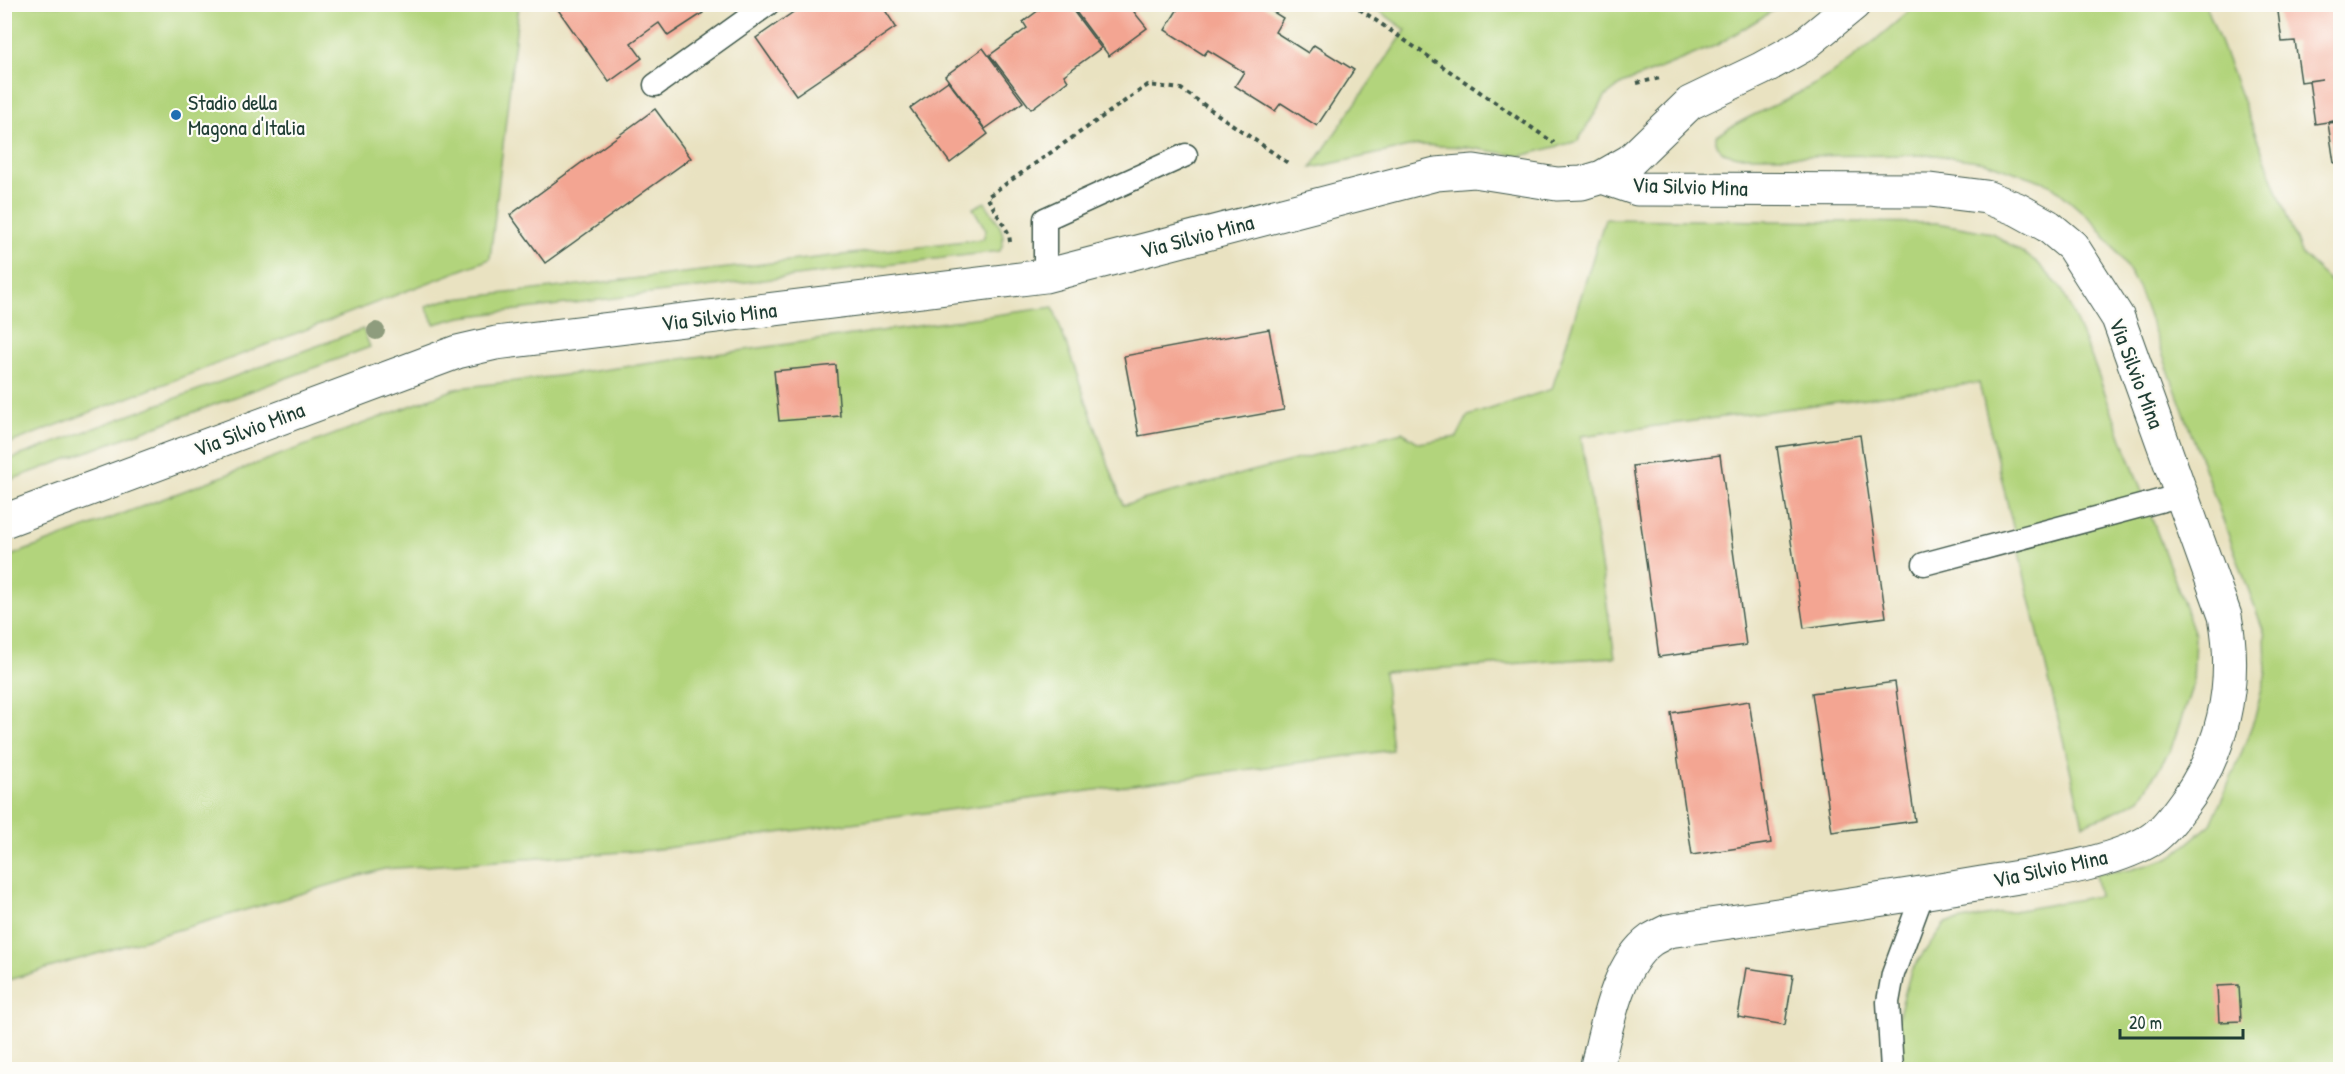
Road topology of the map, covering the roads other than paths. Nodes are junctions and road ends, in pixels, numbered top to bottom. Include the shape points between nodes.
1 (768, 4) edge
2 (1854, 4) edge
3 (655, 85) dead end
4 (1186, 155) dead end
5 (1602, 177) junction
6 (1045, 276) junction
7 (2182, 495) junction
8 (4, 521) edge
9 (1924, 564) dead end
10 (1923, 893) junction
11 (1596, 1070) edge
12 (1893, 1070) edge

1 - 3 lane
2 - 5 street via 1804,45 1690,103 1630,161
4 - 6 lane via 1045,219
5 - 6 street, Via Silvio Mina via 1557,184 1474,171 1436,174
5 - 7 street, Via Silvio Mina via 1637,189 1930,190 1986,197 2017,209 2048,226 2072,246 2118,318
6 - 8 street, Via Silvio Mina via 496,343 457,352
7 - 9 lane
7 - 10 street, Via Silvio Mina via 2225,616 2230,646 2230,684 2224,721 2194,792 2150,841 2114,855 2066,869
10 - 11 street, Via Silvio Mina via 1668,931 1650,941 1624,974
10 - 12 lane via 1888,1002

